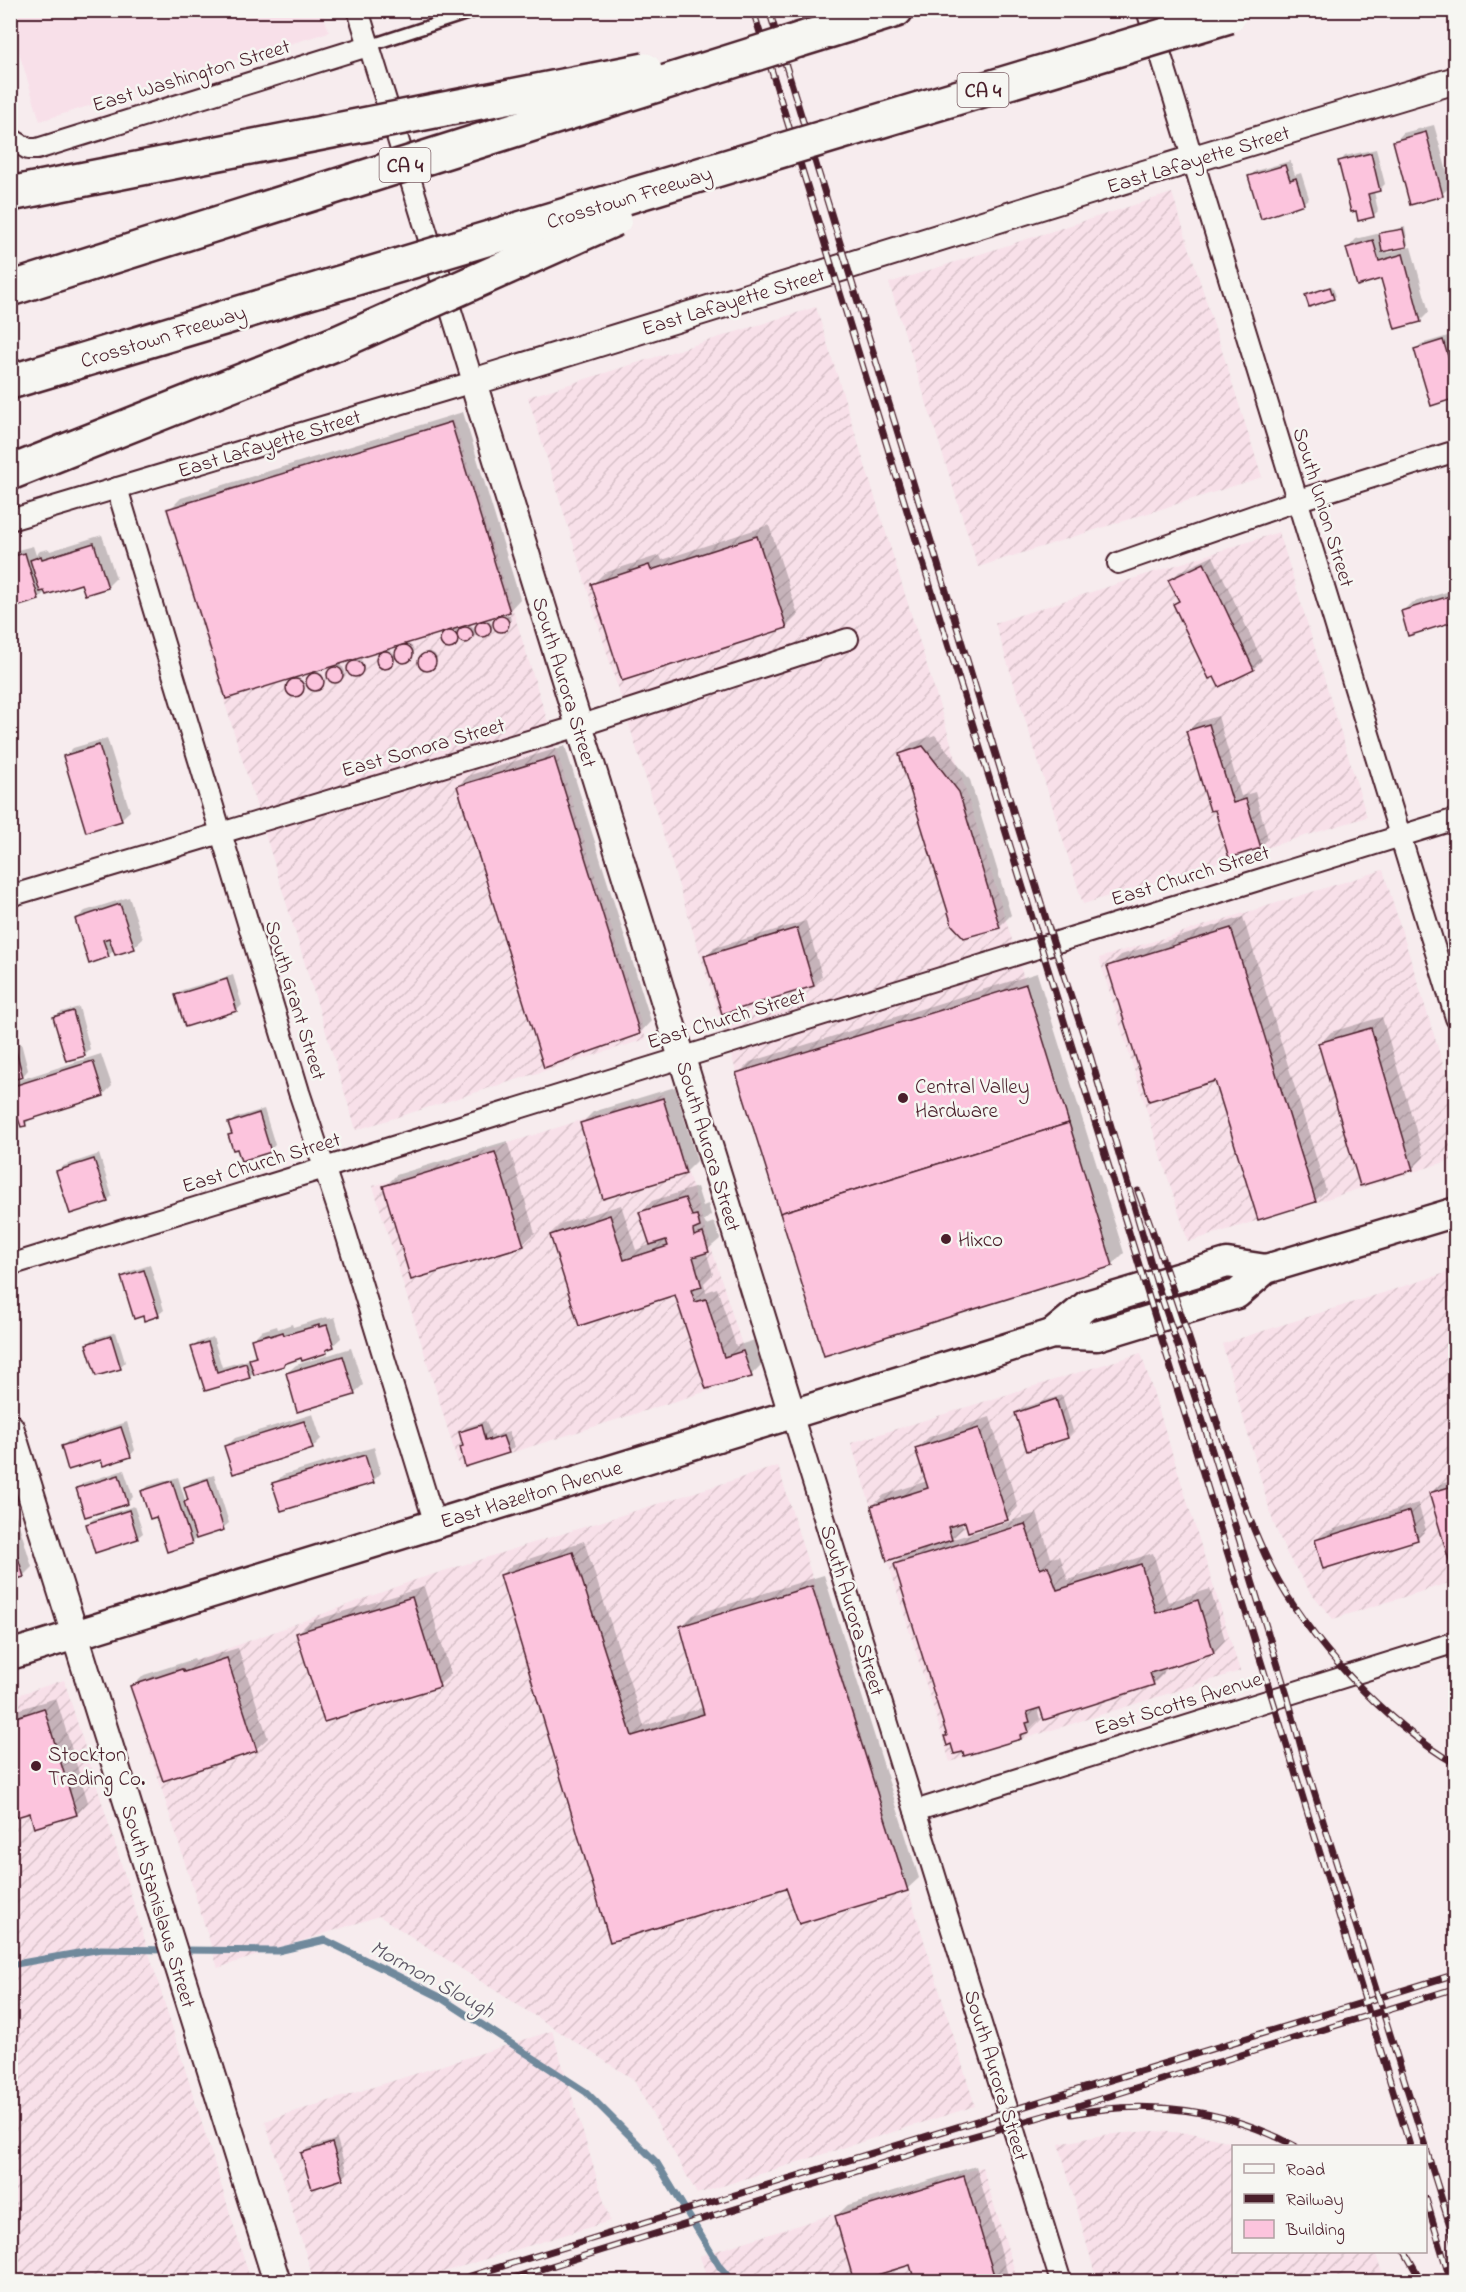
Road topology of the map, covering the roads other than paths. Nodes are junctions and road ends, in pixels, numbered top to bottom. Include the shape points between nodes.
1 (358, 10) edge
2 (478, 10) edge
3 (896, 10) edge
4 (1147, 10) edge
5 (1238, 13) edge
6 (799, 40) junction
7 (369, 46) junction
8 (1455, 80) edge
9 (10, 138) edge
10 (1193, 159) junction
11 (738, 164) junction
12 (10, 194) edge
13 (10, 289) edge
14 (10, 382) edge
15 (473, 382) junction
16 (1455, 451) edge
17 (10, 473) edge
18 (117, 488) junction
19 (1296, 501) junction
20 (10, 520) edge
21 (1118, 563) dead end
22 (848, 639) dead end
23 (579, 726) junction
24 (1455, 819) edge
25 (220, 832) junction
26 (1399, 836) junction
27 (10, 896) edge
28 (1455, 1018) edge
29 (682, 1057) junction
30 (324, 1167) junction
31 (1455, 1212) edge
32 (10, 1265) edge
33 (792, 1414) junction
34 (10, 1427) edge
35 (435, 1524) junction
36 (74, 1635) junction
37 (1455, 1642) edge
38 (10, 1655) edge
39 (915, 1811) junction
40 (277, 2282) edge
41 (1061, 2282) edge

1 - 7 street, South Aurora Street
2 - 7 lane
3 - 6 highway, CA 4
4 - 10 street, South Union Street
5 - 11 highway, Crosstown Freeway / CA 4, bridge
6 - 12 highway, bridge
6 - 13 highway, CA 4, bridge
7 - 9 street, East Washington Street via 37,148 28,148
7 - 15 street, South Aurora Street
8 - 10 street, East Lafayette Street
10 - 15 street, East Lafayette Street
10 - 19 street, South Union Street
11 - 14 highway, Crosstown Freeway / CA 4, bridge
11 - 17 highway, bridge via 337,343
15 - 18 street, East Lafayette Street
15 - 23 street, South Aurora Street
16 - 19 street
18 - 20 street, East Lafayette Street
18 - 25 street, South Grant Street
19 - 21 street
19 - 26 street, South Union Street
22 - 23 street, East Sonora Street
23 - 25 street, East Sonora Street
23 - 29 street, South Aurora Street
24 - 26 street, East Church Street
25 - 27 street, East Sonora Street
25 - 30 street, South Grant Street
26 - 28 street, South Union Street
26 - 29 street, East Church Street
29 - 30 street, East Church Street
29 - 33 street, South Aurora Street
30 - 32 street, East Church Street
30 - 35 street, South Grant Street
31 - 33 main road, East Hazelton Avenue via 1266,1269 1227,1263 1087,1305 1052,1334
33 - 35 main road, East Hazelton Avenue
33 - 39 street, South Aurora Street
34 - 36 street, South Stanislaus Street
35 - 36 main road, East Hazelton Avenue
36 - 38 main road, East Hazelton Avenue
36 - 40 street, South Stanislaus Street
37 - 39 street, East Scotts Avenue
39 - 41 street, South Aurora Street

